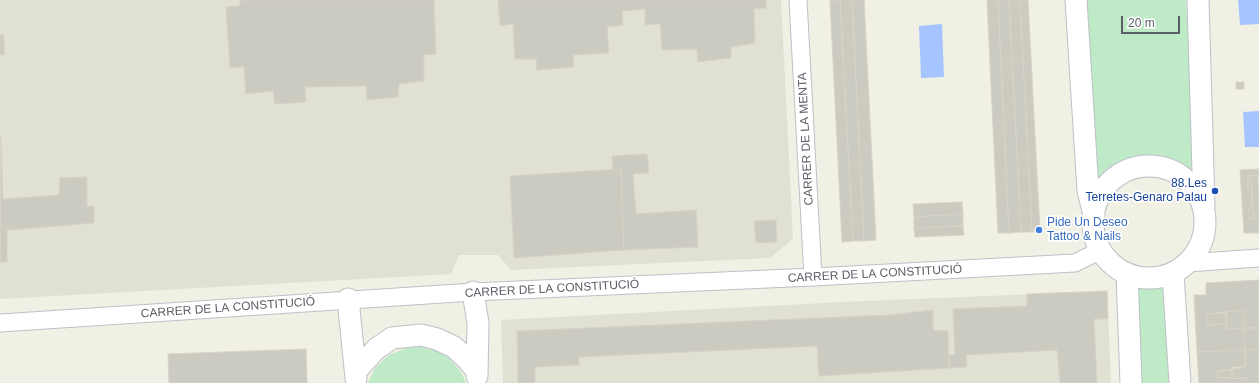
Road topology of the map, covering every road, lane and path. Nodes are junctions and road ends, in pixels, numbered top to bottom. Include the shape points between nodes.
1 (798, 0) edge
2 (1076, 0) edge
3 (1198, 0) edge
4 (1204, 208) junction
5 (1094, 215) junction
6 (1101, 250) junction
7 (1259, 258) edge
8 (1180, 268) junction
9 (1127, 274) junction
10 (813, 277) junction
11 (473, 292) junction
12 (348, 299) junction
13 (0, 323) edge
14 (356, 377) edge
15 (477, 377) edge
16 (1131, 383) edge
17 (1180, 383) edge

1 - 10 street, CARRER DE LA MENTA
2 - 5 street via 1088,191
3 - 4 street
4 - 5 street via 1194,189 1174,172 1156,166 1135,168 1115,177 1102,192
4 - 8 street via 1205,233 1198,251
5 - 6 street via 1095,235
6 - 9 street via 1113,264
6 - 10 street, CARRER DE LA CONSTITUCIÓ via 1075,263
7 - 8 street
8 - 9 street via 1160,278 1141,278
8 - 17 street
9 - 16 street
10 - 11 street, CARRER DE LA CONSTITUCIÓ
11 - 12 street, CARRER DE LA CONSTITUCIÓ
11 - 15 street via 478,323
12 - 13 street, CARRER DE LA CONSTITUCIÓ
12 - 14 street
14 - 15 street via 376,348 392,338 421,335 454,347 466,358

